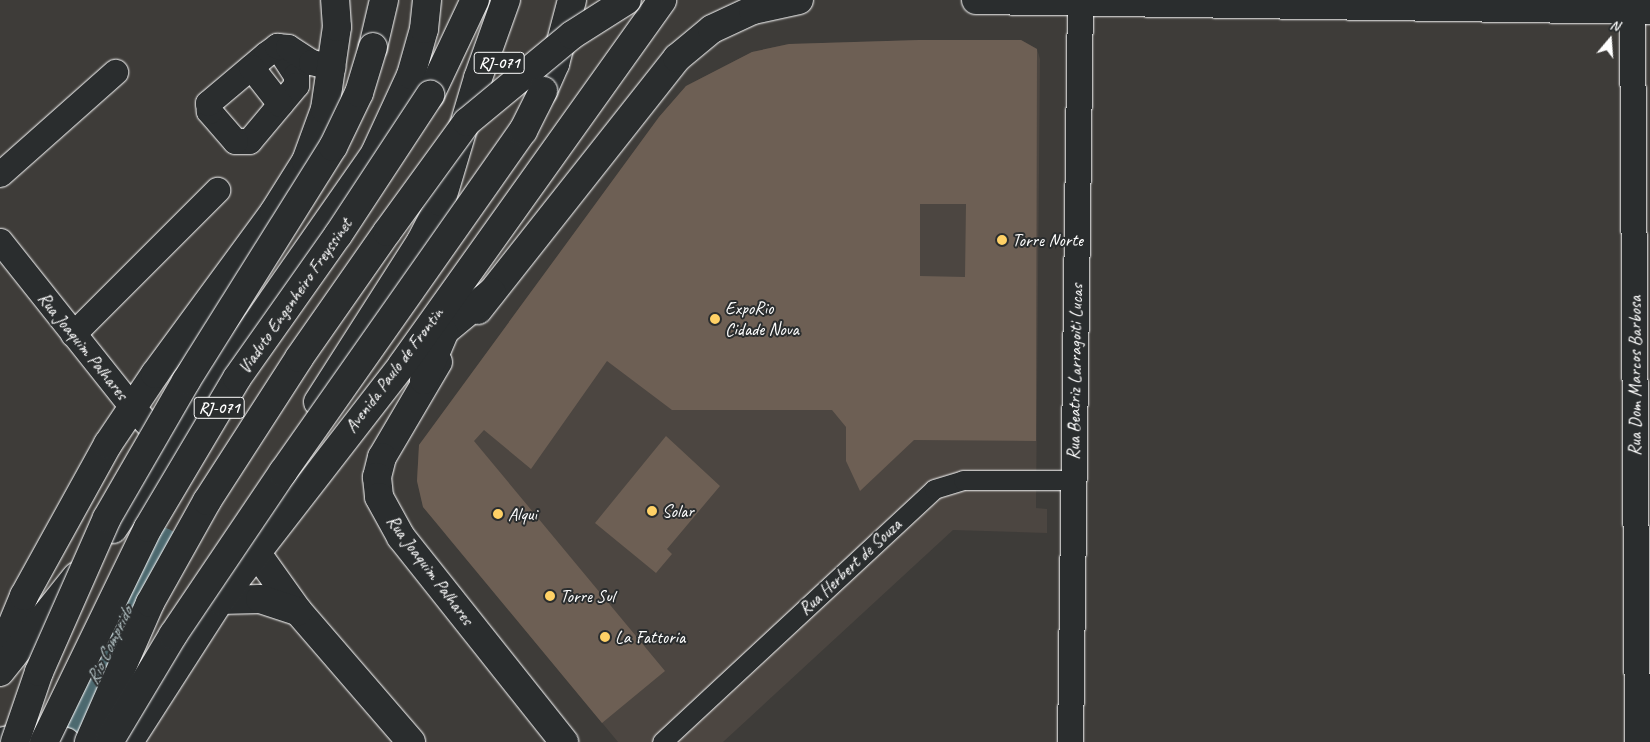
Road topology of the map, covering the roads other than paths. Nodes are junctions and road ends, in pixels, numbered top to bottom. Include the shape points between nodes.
1 (335, 0) edge
2 (366, 0) edge
3 (384, 0) edge
4 (427, 0) edge
5 (475, 0) edge
6 (506, 0) edge
7 (521, 0) edge
8 (572, 0) edge
9 (612, 0) edge
10 (627, 0) edge
11 (662, 0) edge
12 (799, 0) edge
13 (976, 0) edge
14 (1080, 2) junction
15 (1641, 10) edge
16 (277, 46) junction
17 (372, 47) junction
18 (555, 64) junction
19 (251, 67) junction
20 (332, 67) junction
21 (114, 72) dead end
22 (280, 104) junction
23 (467, 122) junction
24 (0, 174) edge
25 (217, 190) dead end
26 (0, 241) edge
27 (466, 273) junction
28 (492, 292) junction
29 (73, 334) junction
30 (443, 335) junction
31 (413, 372) junction
32 (132, 407) junction
33 (170, 448) junction
34 (1074, 480) junction
35 (1643, 497) edge
36 (256, 552) junction
37 (220, 600) junction
38 (298, 610) junction
39 (0, 654) edge
40 (0, 672) edge
41 (30, 740) edge
42 (0, 742) edge
43 (66, 742) edge
44 (89, 742) edge
45 (109, 742) edge
46 (125, 742) edge
47 (129, 742) edge
48 (411, 742) edge
49 (564, 742) edge
50 (662, 742) edge
51 (1070, 742) edge
52 (1637, 742) edge

1 - 20 main road
2 - 17 main road
3 - 17 main road
4 - 33 main road via 424,29 411,75 375,153
5 - 41 main road, Viaduto Engenheiro Freyssinet / RJ-071, bridge via 430,95 237,378 148,528
6 - 46 main road via 478,78 441,202 421,241 234,537 198,612
7 - 23 main road, RJ-071 via 501,61
8 - 18 main road
9 - 18 main road
10 - 23 main road, bridge via 572,35
11 - 27 main road, Avenida Paulo de Frontin
12 - 28 main road, Avenida Paulo de Frontin via 753,10 712,29 650,87
13 - 14 main road
14 - 15 main road
14 - 34 street, Rua Beatriz Larragoiti Lucas
15 - 35 street, Rua Dom Marcos Barbosa
16 - 19 street
16 - 20 street via 288,47 311,62
16 - 22 street via 296,76 296,85
17 - 41 main road, bridge via 359,93 333,148 186,381 107,518 39,672
18 - 45 main road, bridge via 518,139 283,472 173,635
19 - 22 street
19 - 22 street via 208,103 208,111 242,144 250,140
20 - 32 main road via 325,109 306,161 274,212
21 - 24 street
23 - 44 main road, RJ-071, bridge via 299,358 207,500 150,603
25 - 29 street
26 - 29 street, Rua Joaquim Palhares
27 - 30 main road
27 - 31 main road, Avenida Paulo de Frontin
28 - 30 main road
28 - 31 main road, Avenida Paulo de Frontin
29 - 32 street, Rua Joaquim Palhares
30 - 31 main road
31 - 36 main road, Avenida Paulo de Frontin
31 - 49 main road, Rua Joaquim Palhares via 382,457 377,477 380,497 401,537
32 - 33 street, Rua Joaquim Palhares
32 - 39 main road via 24,596
33 - 40 main road via 97,551
34 - 50 street, Rua Herbert de Souza via 963,480 934,489
34 - 51 street, Rua Beatriz Larragoiti Lucas
35 - 52 street, Rua Dom Marcos Barbosa
36 - 37 main road, Avenida Paulo de Frontin
36 - 38 main road
37 - 38 main road via 260,599
37 - 47 main road, Avenida Paulo de Frontin
38 - 48 main road
41 - 42 main road
41 - 43 main road via 46,734

